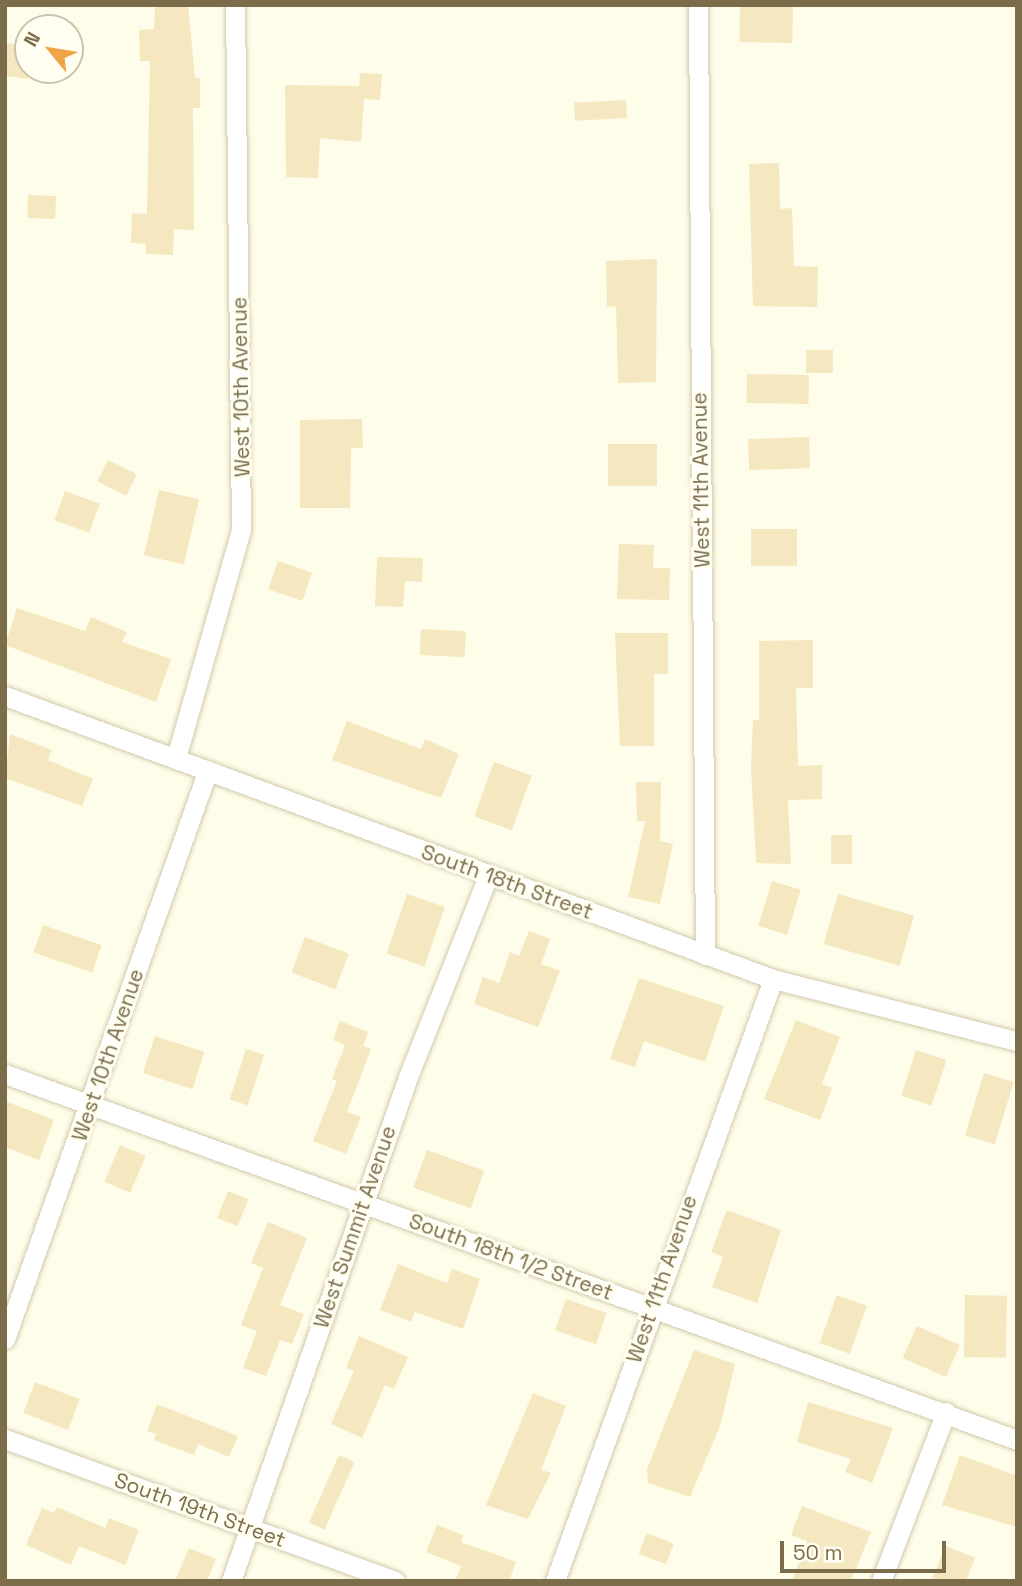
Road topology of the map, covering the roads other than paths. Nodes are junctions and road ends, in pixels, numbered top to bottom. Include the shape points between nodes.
1 (235, 5) edge
2 (698, 5) edge
3 (5, 696) edge
4 (176, 758) junction
5 (208, 770) junction
6 (488, 876) junction
7 (705, 955) junction
8 (773, 979) junction
9 (1017, 1041) edge
10 (5, 1074) edge
11 (91, 1105) junction
12 (363, 1203) junction
13 (652, 1308) junction
14 (5, 1339) edge
15 (946, 1412) junction
16 (5, 1439) edge
17 (1017, 1440) edge
18 (249, 1528) junction
19 (230, 1581) edge
20 (395, 1581) edge
21 (555, 1581) edge
22 (881, 1581) edge

1 - 4 street, West 10th Avenue via 241,530
2 - 7 street, West 11th Avenue
3 - 4 street, South 18th Street
4 - 5 street, South 18th Street
5 - 6 street, South 18th Street
5 - 11 street, West 10th Avenue
6 - 7 street, South 18th Street
6 - 12 street, West Summit Avenue
7 - 8 street, South 18th Street
8 - 9 street, South 18th Street
8 - 13 street, West 11th Avenue
10 - 11 street, South 18th 1/2 Street
11 - 12 street, South 18th 1/2 Street
11 - 14 street, West 10th Avenue
12 - 13 street, South 18th 1/2 Street
12 - 18 street, West Summit Avenue
13 - 15 street, South 18th 1/2 Street
13 - 21 street, West 11th Avenue
15 - 17 street, South 18th 1/2 Street
15 - 22 street
16 - 18 street, South 19th Street
18 - 19 street, West Summit Avenue
18 - 20 street, South 19th Street

